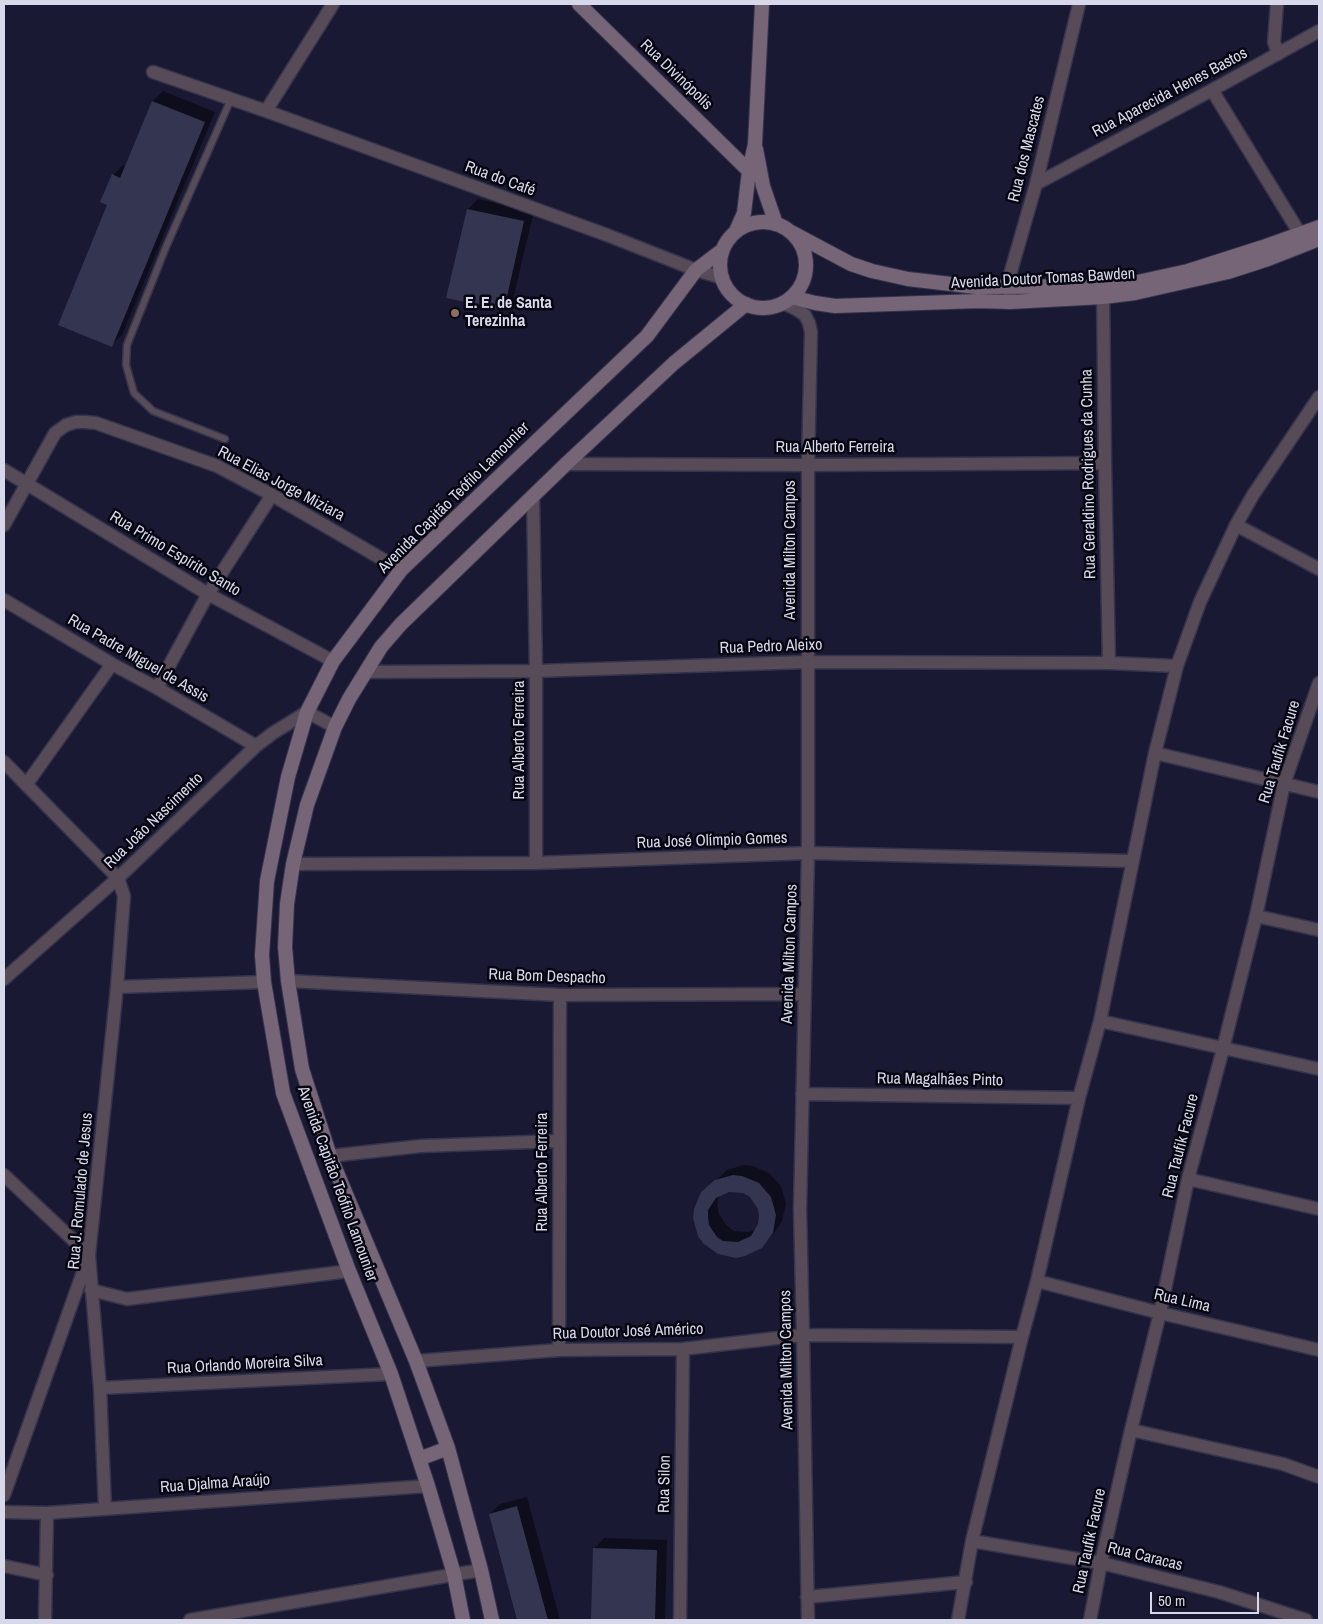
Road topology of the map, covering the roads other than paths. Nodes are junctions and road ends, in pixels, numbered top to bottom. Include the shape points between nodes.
1 (333, 4) edge
2 (579, 4) edge
3 (763, 4) edge
4 (1078, 4) edge
5 (1278, 4) edge
6 (1319, 31) edge
7 (1278, 54) junction
8 (153, 72) dead end
9 (1212, 90) junction
10 (231, 99) junction
11 (266, 111) junction
12 (755, 144) junction
13 (749, 172) junction
14 (1036, 184) junction
15 (776, 224) junction
16 (1319, 227) edge
17 (736, 231) junction
18 (791, 232) junction
19 (1309, 239) edge
20 (721, 251) junction
21 (696, 270) junction
22 (723, 278) junction
23 (1009, 287) junction
24 (1103, 292) junction
25 (788, 300) junction
26 (1010, 302) junction
27 (746, 304) junction
28 (1319, 397) edge
29 (225, 439) dead end
30 (1104, 463) junction
31 (566, 464) junction
32 (808, 465) junction
33 (4, 470) edge
34 (27, 484) junction
35 (272, 495) junction
36 (533, 496) junction
37 (4, 525) edge
38 (1236, 525) junction
39 (1319, 569) edge
40 (401, 570) junction
41 (208, 594) junction
42 (4, 600) edge
43 (332, 661) junction
44 (807, 662) junction
45 (1108, 663) junction
46 (112, 664) junction
47 (1177, 666) junction
48 (536, 671) junction
49 (366, 672) junction
50 (1319, 683) edge
51 (157, 688) junction
52 (307, 712) junction
53 (335, 727) junction
54 (256, 746) junction
55 (1155, 753) junction
56 (4, 762) edge
57 (1284, 784) junction
58 (26, 785) junction
59 (1319, 792) edge
60 (808, 854) junction
61 (1132, 861) junction
62 (536, 863) junction
63 (293, 864) junction
64 (118, 878) junction
65 (1256, 916) junction
66 (1319, 930) edge
67 (4, 979) edge
68 (288, 981) junction
69 (264, 982) junction
70 (117, 987) junction
71 (805, 994) junction
72 (560, 995) junction
73 (1100, 1021) junction
74 (1223, 1049) junction
75 (1319, 1069) edge
76 (802, 1094) junction
77 (1079, 1098) junction
78 (559, 1141) junction
79 (330, 1156) junction
80 (4, 1175) edge
81 (1188, 1180) junction
82 (1319, 1208) edge
83 (89, 1255) junction
84 (349, 1271) junction
85 (1037, 1281) junction
86 (90, 1290) junction
87 (1160, 1314) junction
88 (803, 1335) junction
89 (1022, 1337) junction
90 (683, 1349) junction
91 (559, 1350) junction
92 (1319, 1350) edge
93 (416, 1362) junction
94 (391, 1374) junction
95 (100, 1388) junction
96 (1131, 1430) junction
97 (448, 1448) junction
98 (419, 1459) junction
99 (1319, 1477) edge
100 (428, 1486) junction
101 (4, 1495) edge
102 (105, 1508) junction
103 (4, 1512) edge
104 (47, 1513) junction
105 (972, 1541) junction
106 (1101, 1563) junction
107 (4, 1566) edge
108 (481, 1570) junction
109 (47, 1574) junction
110 (454, 1574) junction
111 (966, 1582) junction
112 (807, 1597) junction
113 (45, 1620) edge
114 (190, 1620) edge
115 (463, 1620) edge
116 (492, 1620) edge
117 (680, 1620) edge
118 (808, 1620) edge
119 (958, 1620) edge
120 (1090, 1620) edge
121 (1306, 1620) edge

1 - 11 street
2 - 13 main road, Rua Divinópolis
3 - 12 main road
4 - 14 street, Rua dos Mascates
5 - 7 street via 1274,42
6 - 7 street, Rua Aparecida Henes Bastos
7 - 9 street, Rua Aparecida Henes Bastos
8 - 10 street, Rua do Café
9 - 14 street, Rua Aparecida Henes Bastos
9 - 19 street
10 - 11 street, Rua do Café
10 - 29 lane via 127,345 126,365 134,393 153,411
11 - 21 street, Rua do Café
12 - 13 main road
12 - 15 main road via 763,186
13 - 17 main road via 744,213
14 - 23 street, Rua dos Mascates
15 - 17 main road via 748,224
15 - 18 main road
16 - 19 main road, Avenida Doutor Tomas Bawden
17 - 20 main road
18 - 23 main road, Avenida Doutor Tomas Bawden via 851,264 872,271 948,285
18 - 25 main road via 801,243 806,271 801,286
19 - 24 main road, Avenida Doutor Tomas Bawden
20 - 21 main road, Avenida Capitão Teófilo Lamounier
20 - 22 main road
21 - 22 street, Rua do Café
21 - 40 main road, Avenida Capitão Teófilo Lamounier via 647,336
22 - 27 main road via 728,290
23 - 24 main road, Avenida Doutor Tomas Bawden
23 - 26 street, Rua dos Mascates
24 - 26 main road, Avenida Doutor Tomas Bawden
24 - 30 street, Rua Geraldino Rodrigues da Cunha
25 - 26 main road, Avenida Doutor Tomas Bawden via 835,306
25 - 27 main road via 765,308
25 - 32 street, Avenida Milton Campos via 809,323
27 - 31 main road, Avenida Capitão Teófilo Lamounier via 674,363
28 - 38 street
30 - 32 street, Rua Alberto Ferreira
30 - 45 street, Rua Geraldino Rodrigues da Cunha
31 - 32 street, Rua Alberto Ferreira
31 - 36 main road, Avenida Capitão Teófilo Lamounier
32 - 44 street, Avenida Milton Campos
33 - 34 street, Rua Primo Espírito Santo
34 - 35 street, Rua Elias Jorge Miziara via 55,433 76,422 96,424 217,466
34 - 37 street
34 - 41 street, Rua Primo Espírito Santo
35 - 40 street, Rua Elias Jorge Miziara
35 - 41 street
36 - 48 street, Rua Alberto Ferreira
36 - 49 main road, Avenida Capitão Teófilo Lamounier via 401,624
38 - 39 street
38 - 47 street via 1200,602
40 - 43 main road, Avenida Capitão Teófilo Lamounier
41 - 43 street, Rua Primo Espírito Santo
41 - 51 street
42 - 46 street, Rua Padre Miguel de Assis
43 - 52 main road, Avenida Capitão Teófilo Lamounier
44 - 45 street, Rua Pedro Aleixo
44 - 48 street, Rua Pedro Aleixo
44 - 60 street, Avenida Milton Campos
45 - 47 street, Rua Pedro Aleixo
46 - 51 street, Rua Padre Miguel de Assis
46 - 58 street
47 - 55 street
48 - 49 street, Rua Pedro Aleixo
48 - 62 street, Rua Alberto Ferreira
49 - 53 main road, Avenida Capitão Teófilo Lamounier
50 - 57 street, Rua Taufik Facure
51 - 54 street, Rua Padre Miguel de Assis
52 - 53 street
52 - 54 street, Rua João Nascimento
52 - 69 main road, Avenida Capitão Teófilo Lamounier via 288,777 267,881 262,955
53 - 63 main road, Avenida Capitão Teófilo Lamounier via 307,805
54 - 64 street, Rua João Nascimento
55 - 57 street
55 - 61 street
56 - 58 street
57 - 59 street
57 - 65 street, Rua Taufik Facure
58 - 64 street
60 - 61 street, Rua José Olímpio Gomes
60 - 62 street, Rua José Olímpio Gomes
60 - 71 street, Avenida Milton Campos
61 - 73 street
62 - 63 street, Rua José Olímpio Gomes
63 - 68 main road, Avenida Capitão Teófilo Lamounier via 285,947
64 - 67 street, Rua João Nascimento
64 - 70 street, Rua J. Romulado de Jesus via 124,896
65 - 66 street
65 - 74 street, Rua Taufik Facure
68 - 72 street, Rua Bom Despacho
68 - 79 main road, Avenida Capitão Teófilo Lamounier via 302,1069
69 - 70 street
69 - 84 main road, Avenida Capitão Teófilo Lamounier via 283,1093
70 - 83 street, Rua J. Romulado de Jesus
71 - 72 street, Rua Bom Despacho
71 - 76 street, Avenida Milton Campos
72 - 78 street, Rua Alberto Ferreira
73 - 74 street
73 - 77 street
74 - 75 street
74 - 81 street, Rua Taufik Facure
76 - 77 street, Rua Magalhães Pinto
76 - 88 street, Avenida Milton Campos
77 - 85 street
78 - 79 street via 421,1146
78 - 91 street, Rua Alberto Ferreira
79 - 93 main road, Avenida Capitão Teófilo Lamounier
80 - 83 street
81 - 82 street
81 - 87 street, Rua Taufik Facure
83 - 86 street, Rua J. Romulado de Jesus
83 - 101 street
84 - 86 street via 127,1299
84 - 94 main road, Avenida Capitão Teófilo Lamounier
85 - 87 street, Rua Lima
85 - 89 street
86 - 95 street, Rua J. Romulado de Jesus
87 - 92 street, Rua Lima
87 - 96 street, Rua Taufik Facure
88 - 89 street, Rua Doutor José Américo
88 - 90 street, Rua Doutor José Américo
88 - 112 street, Avenida Milton Campos
89 - 105 street
90 - 91 street, Rua Doutor José Américo
90 - 117 street, Rua Silon
91 - 93 street, Rua Doutor José Américo
93 - 97 main road, Avenida Capitão Teófilo Lamounier
94 - 95 street, Rua Orlando Moreira Silva
94 - 98 main road, Avenida Capitão Teófilo Lamounier
95 - 102 street, Rua J. Romulado de Jesus
96 - 99 street via 1283,1464
96 - 106 street, Rua Taufik Facure
97 - 98 main road
97 - 108 main road, Avenida Capitão Teófilo Lamounier
98 - 100 main road, Avenida Capitão Teófilo Lamounier
100 - 102 street, Rua Djalma Araújo
100 - 110 main road, Avenida Capitão Teófilo Lamounier
102 - 104 street, Rua Djalma Araújo
103 - 104 street, Rua Djalma Araújo
104 - 109 street
105 - 106 street, Rua Caracas
105 - 111 street
106 - 120 street, Rua Taufik Facure
106 - 121 street, Rua Caracas via 1219,1592
107 - 109 street
108 - 110 street
108 - 116 main road, Avenida Capitão Teófilo Lamounier
109 - 113 street
110 - 114 street
110 - 115 main road, Avenida Capitão Teófilo Lamounier
111 - 112 street
111 - 119 street
112 - 118 street, Avenida Milton Campos

